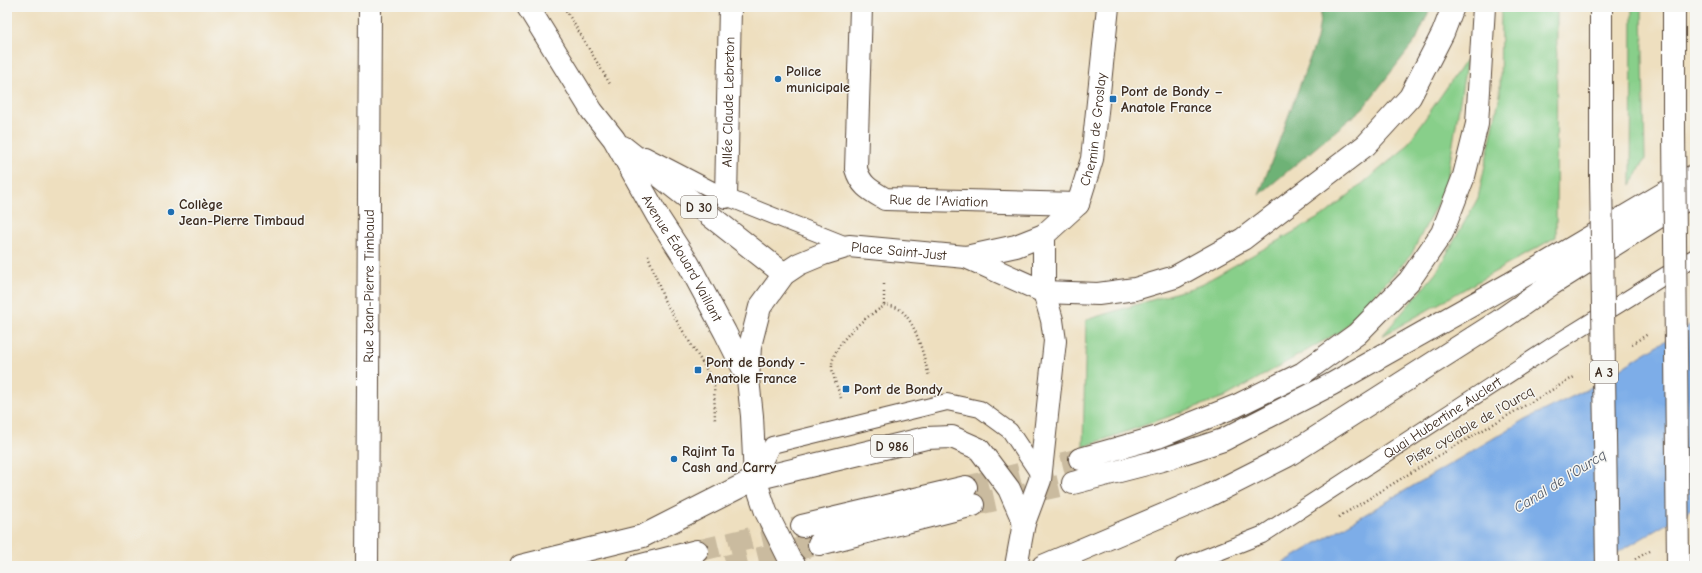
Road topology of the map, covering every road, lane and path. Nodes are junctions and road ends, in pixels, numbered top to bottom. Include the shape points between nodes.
1 (370, 7) edge
2 (528, 7) edge
3 (730, 7) edge
4 (861, 7) edge
5 (1108, 7) edge
6 (1453, 7) edge
7 (1484, 7) edge
8 (1601, 7) edge
9 (1674, 7) edge
10 (614, 139) junction
11 (1695, 175) edge
12 (1695, 194) edge
13 (726, 197) junction
14 (1078, 204) junction
15 (1044, 235) junction
16 (849, 246) junction
17 (966, 257) junction
18 (1695, 257) edge
19 (784, 274) junction
20 (884, 281) dead end
21 (1044, 292) junction
22 (884, 305) junction
23 (1651, 333) dead end
24 (1630, 345) dead end
25 (1582, 373) dead end
26 (930, 376) dead end
27 (748, 379) junction
28 (841, 398) dead end
29 (1080, 459) tunnel mouth
30 (1040, 476) junction
31 (756, 479) junction
32 (1073, 482) tunnel mouth
33 (1337, 518) dead end
34 (1024, 523) junction
35 (802, 526) tunnel mouth
36 (819, 544) tunnel mouth
37 (697, 551) tunnel mouth
38 (366, 566) edge
39 (521, 566) edge
40 (638, 566) edge
41 (795, 566) edge
42 (1016, 566) edge
43 (1043, 566) edge
44 (1184, 566) edge
45 (1607, 566) edge
46 (1678, 566) edge

1 - 38 main road, Rue Jean-Pierre Timbaud
2 - 10 main road, Avenue Édouard Vaillant / D 30 via 592,111
3 - 13 main road, Allée Claude Lebreton
4 - 14 main road, Rue de l'Aviation via 856,169 859,180 867,188 885,198
5 - 14 main road, Chemin de Groslay via 1092,159
6 - 21 main road via 1443,33 1410,97 1366,146 1243,239 1175,277 1135,289 1098,294
7 - 29 main road via 1477,124 1464,176 1442,233 1408,281 1357,334 1303,373 1236,406 1158,437
8 - 45 main road, A 3, bridge
9 - 46 main road, bridge
10 - 13 lane
10 - 19 main road, Avenue Édouard Vaillant / D 30
10 - 27 main road, Avenue Édouard Vaillant / D 30 via 658,217 688,263
11 - 32 main road via 1543,265 1332,384 1223,440 1162,460
12 - 43 main road via 1287,456 1208,496
13 - 16 lane
14 - 15 main road, Chemin de Groslay
15 - 17 main road, Chemin de Groslay via 1016,246
15 - 21 main road
16 - 17 main road, Place Saint-Just
16 - 19 main road, Place Saint-Just via 799,264
17 - 21 main road, Place Saint-Just
18 - 44 lane, Quai Hubertine Auclert via 1555,344 1262,535
19 - 27 main road, Place Saint-Just via 760,307 750,346
20 - 22 path
21 - 30 main road via 1052,320 1054,342
22 - 26 path via 898,309 909,321 920,342
22 - 28 path via 862,320 837,351 832,365
23 - 24 path
25 - 33 path, Piste cyclable de l'Ourcq
27 - 31 main road, Place Saint-Just
30 - 31 lane via 1010,431 980,409 947,402 772,445
30 - 34 main road
31 - 34 main road, D 986 via 926,438 952,437 980,449 1009,489
31 - 39 main road, D 986 via 643,536
31 - 41 main road, Place Saint-Just via 766,512
34 - 42 main road
35 - 36 main road via 970,496
37 - 40 main road

